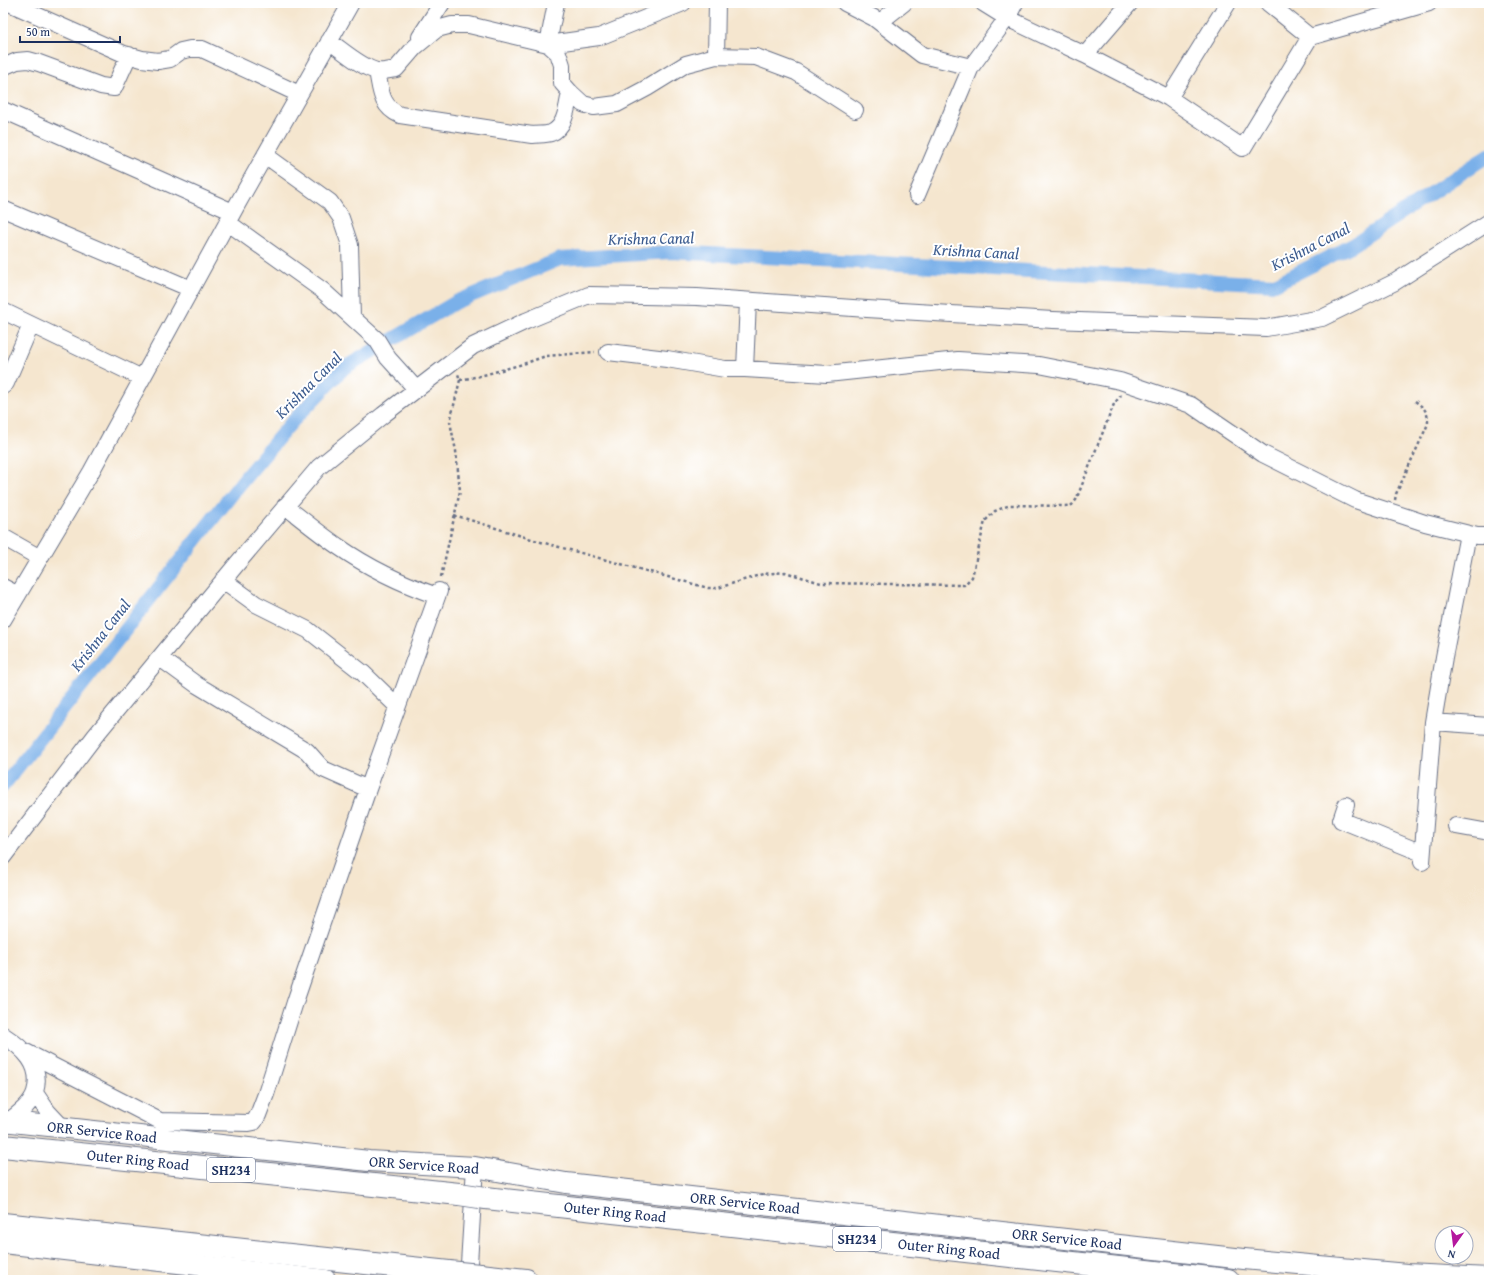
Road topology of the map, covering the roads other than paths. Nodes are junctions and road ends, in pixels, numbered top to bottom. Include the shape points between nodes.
1 (9, 3) edge
2 (351, 3) edge
3 (442, 3) edge
4 (556, 3) edge
5 (683, 3) edge
6 (717, 3) edge
7 (846, 3) edge
8 (904, 3) edge
9 (983, 3) edge
10 (1015, 3) edge
11 (1130, 3) edge
12 (1228, 3) edge
13 (1268, 3) edge
14 (1429, 3) edge
15 (1007, 18) junction
16 (880, 22) junction
17 (1310, 37) junction
18 (330, 41) junction
19 (548, 44) junction
20 (414, 47) junction
21 (129, 55) junction
22 (1084, 55) junction
23 (716, 56) junction
24 (3, 67) edge
25 (971, 67) junction
26 (377, 71) junction
27 (570, 92) junction
28 (299, 94) junction
29 (1169, 98) junction
30 (3, 110) edge
31 (855, 110) dead end
32 (265, 155) junction
33 (918, 195) dead end
34 (3, 209) edge
35 (230, 217) junction
36 (1489, 222) edge
37 (191, 289) junction
38 (748, 301) junction
39 (3, 311) edge
40 (352, 317) junction
41 (31, 325) junction
42 (608, 352) road end
43 (745, 368) junction
44 (142, 378) junction
45 (3, 386) edge
46 (416, 389) junction
47 (285, 506) junction
48 (1468, 534) junction
49 (1489, 536) edge
50 (3, 537) edge
51 (40, 558) junction
52 (223, 580) junction
53 (3, 588) edge
54 (18, 595) junction
55 (3, 620) edge
56 (160, 658) junction
57 (397, 706) junction
58 (1433, 722) junction
59 (1489, 726) edge
60 (368, 789) junction
61 (1346, 805) dead end
62 (1456, 826) dead end
63 (1489, 832) edge
64 (3, 857) edge
65 (3, 1035) edge
66 (24, 1051) junction
67 (35, 1093) junction
68 (5, 1122) edge
69 (63, 1128) junction
70 (3, 1146) edge
71 (475, 1167) junction
72 (3, 1224) edge
73 (3, 1243) edge
74 (1489, 1267) edge
75 (1342, 1269) junction
76 (247, 1276) edge
77 (465, 1276) edge
78 (1489, 1278) edge
79 (326, 1280) edge
80 (526, 1280) edge
81 (1228, 1280) edge

1 - 21 street
2 - 18 street
3 - 20 street
4 - 19 street
5 - 19 street via 599,37
6 - 23 street
7 - 16 street
8 - 16 street
9 - 15 street
10 - 15 street
11 - 22 street
12 - 29 street
13 - 17 street
14 - 17 street
15 - 22 street
15 - 25 street
16 - 25 street via 922,55
17 - 29 street via 1243,148
18 - 26 street
18 - 28 street
19 - 20 street via 469,25 452,25 437,30
19 - 27 street via 558,53 562,65 562,83
20 - 26 street via 396,69
21 - 24 street via 114,88 100,86 28,60 17,61
21 - 28 street via 158,61 170,59 181,51 202,50
22 - 29 street
23 - 27 street via 686,64 617,104 594,108 583,104
23 - 31 street via 756,57 796,72
25 - 33 street
26 - 27 street via 384,104 400,115 532,134 550,133 558,128 564,117
28 - 32 street
30 - 35 street
32 - 35 street
32 - 40 street via 330,202 341,218 350,245
34 - 37 street
35 - 37 street
35 - 40 street
36 - 38 street via 1395,282 1322,318 1266,328 1054,320
37 - 44 street
38 - 43 street
38 - 46 street via 697,297 589,295 473,346
39 - 41 street
40 - 46 street via 377,340 388,358
41 - 44 street
41 - 45 street
42 - 43 street via 725,369
43 - 48 street via 827,374 958,360 1039,366 1128,384 1191,405 1263,454 1355,500
44 - 51 street
46 - 47 street via 319,467
47 - 52 street
47 - 57 street via 340,548 386,575 409,586 438,593
48 - 49 street
48 - 58 street
50 - 51 street
51 - 54 street
52 - 56 street
52 - 57 street via 256,604 308,630 363,673
53 - 54 street
54 - 55 street
56 - 60 street via 197,685 303,749 323,769
56 - 64 street via 95,736
57 - 60 street
58 - 59 street
58 - 61 street via 1422,857 1341,820
60 - 66 street via 266,1094 254,1122 160,1121
62 - 63 street
65 - 66 street
66 - 67 street via 32,1060 35,1070
67 - 68 street via 23,1109
67 - 69 street
68 - 69 main road, ORR Service Road
69 - 71 main road, ORR Service Road via 369,1161
70 - 81 highway, Outer Ring Road / SH234, bridge
71 - 75 main road, ORR Service Road via 566,1183
71 - 77 street
72 - 77 highway
73 - 76 main road
74 - 75 main road via 1403,1261
75 - 78 main road, ORR Service Road
76 - 79 main road
77 - 80 highway

